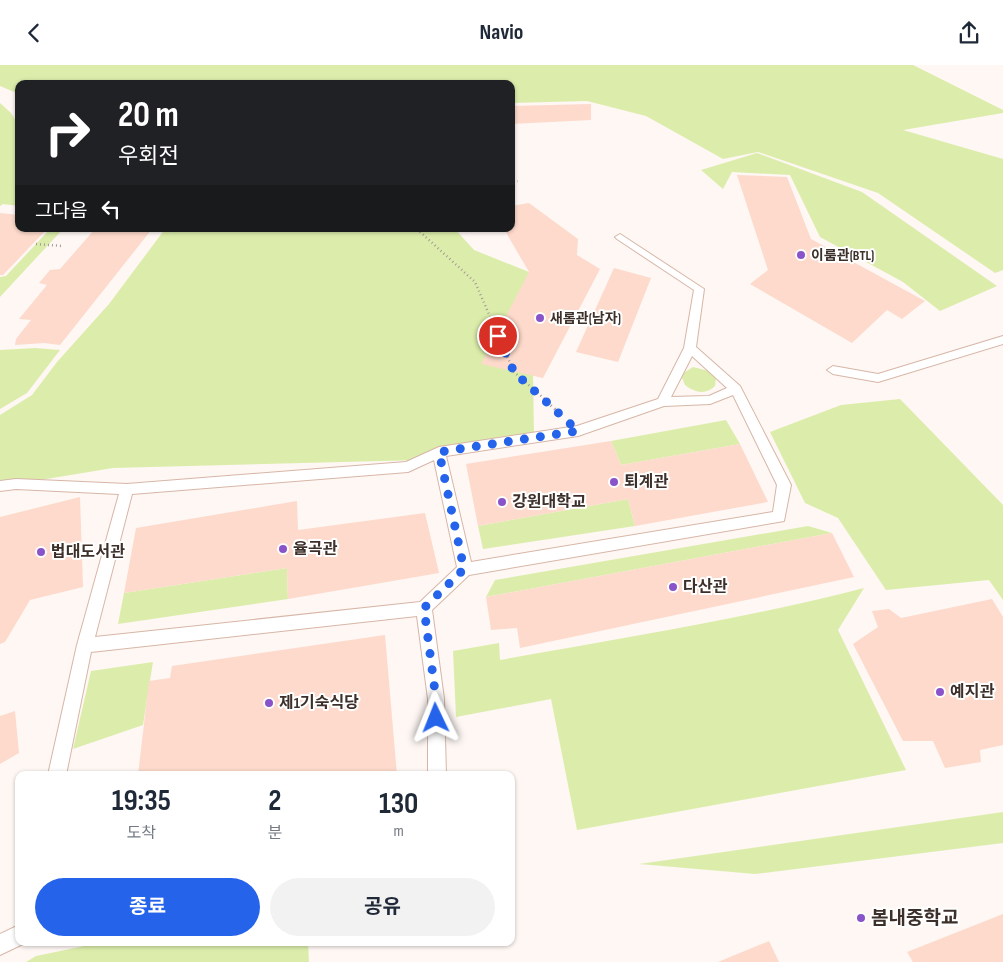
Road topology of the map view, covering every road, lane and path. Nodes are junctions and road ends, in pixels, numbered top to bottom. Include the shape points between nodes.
1 (520, 181) dead end
2 (515, 182) edge
3 (420, 232) edge
4 (620, 237) dead end
5 (36, 244) dead end
6 (62, 247) dead end
7 (1003, 340) edge
8 (690, 348) junction
9 (833, 370) dead end
10 (736, 389) junction
11 (663, 402) junction
12 (578, 431) junction
13 (439, 452) junction
14 (0, 486) edge
15 (127, 489) junction
16 (464, 569) junction
17 (424, 608) junction
18 (84, 645) junction
19 (58, 771) edge
20 (437, 771) edge
21 (15, 937) edge
22 (0, 945) edge

1 - 2 path
3 - 12 path via 475,282 514,372
4 - 8 lane via 698,289
5 - 6 path
7 - 9 lane via 878,377
8 - 10 lane
8 - 11 lane
10 - 11 lane via 710,400
10 - 16 lane via 784,485 779,517
11 - 12 lane
12 - 13 lane
13 - 15 lane via 408,467
13 - 16 lane
14 - 15 lane
15 - 18 lane
16 - 17 lane
17 - 18 lane
17 - 20 lane via 436,699
18 - 19 lane
21 - 22 lane

